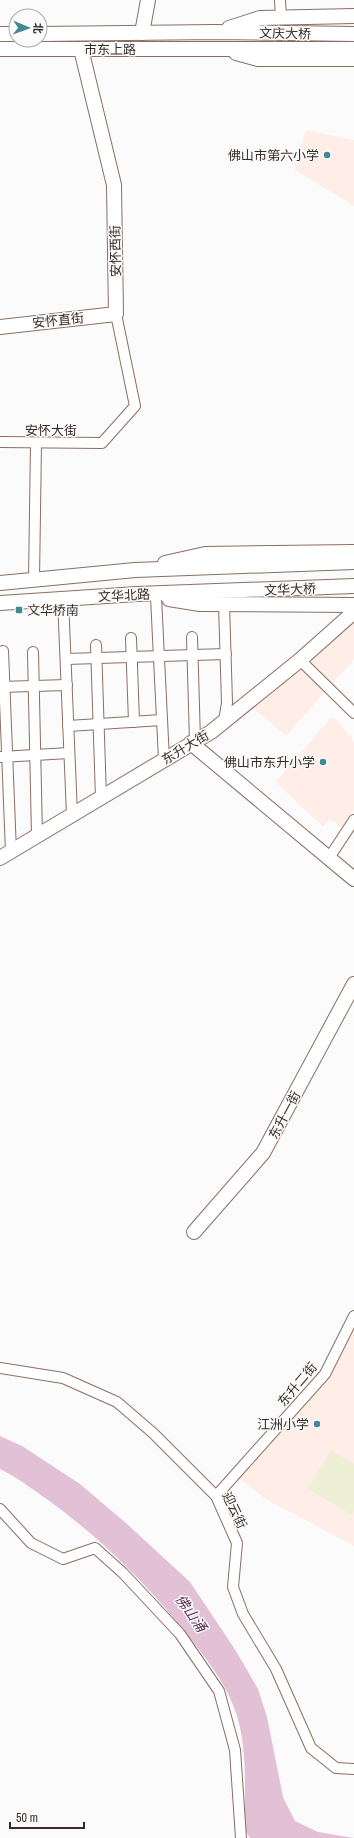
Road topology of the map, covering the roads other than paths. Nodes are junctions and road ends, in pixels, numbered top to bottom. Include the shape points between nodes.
1 (148, 0) edge
2 (280, 0) edge
3 (354, 16) edge
4 (281, 17) junction
5 (215, 32) junction
6 (142, 33) junction
7 (48, 34) edge
8 (354, 34) edge
9 (221, 48) junction
10 (0, 49) edge
11 (81, 49) junction
12 (354, 50) edge
13 (354, 60) edge
14 (116, 314) junction
15 (0, 326) edge
16 (0, 442) edge
17 (36, 443) junction
18 (102, 443) joint
19 (354, 552) edge
20 (354, 562) edge
21 (135, 570) junction
22 (34, 580) junction
23 (0, 583) edge
24 (354, 586) edge
25 (137, 594) junction
26 (156, 598) junction
27 (225, 598) junction
28 (63, 599) junction
29 (0, 603) edge
30 (354, 604) edge
31 (354, 612) edge
32 (192, 637) dead end
33 (131, 638) dead end
34 (96, 645) dead end
35 (3, 651) dead end
36 (33, 652) dead end
37 (226, 654) junction
38 (192, 655) junction
39 (159, 656) junction
40 (132, 657) junction
41 (96, 658) junction
42 (66, 659) junction
43 (300, 660) junction
44 (67, 685) junction
45 (34, 686) junction
46 (2, 687) edge
47 (354, 712) edge
48 (162, 720) junction
49 (224, 720) junction
50 (134, 722) junction
51 (98, 724) junction
52 (68, 726) junction
53 (193, 742) junction
54 (69, 753) junction
55 (36, 755) junction
56 (4, 757) edge
57 (164, 760) junction
58 (100, 798) junction
59 (72, 815) junction
60 (354, 820) edge
61 (37, 836) junction
62 (5, 855) edge
63 (329, 858) junction
64 (354, 879) edge
65 (354, 984) edge
66 (194, 1232) dead end
67 (354, 1316) edge
68 (0, 1368) edge
69 (216, 1496) junction
70 (0, 1508) edge
71 (354, 1769) edge
72 (240, 1838) edge

1 - 6 main road
2 - 4 street
3 - 4 main road
4 - 5 main road via 260,18
5 - 6 main road, 市东上路
5 - 8 main road, 文庆大桥
6 - 7 main road, 市东上路
9 - 11 main road, 市东上路
9 - 12 main road, 文庆大桥
9 - 13 main road via 258,59
10 - 11 main road, 市东上路
11 - 14 main road, 安怀西街 via 114,185
14 - 15 main road, 安怀直街
14 - 18 street, 安怀西街 via 135,406
16 - 17 street, 安怀大街
17 - 18 street, 安怀大街
17 - 22 street
19 - 21 main road via 205,554
20 - 21 main road
21 - 22 main road
22 - 23 main road
24 - 27 main road, 文华大桥
25 - 26 main road
25 - 27 main road, 文华北路
25 - 28 main road, 文华北路
26 - 27 main road via 200,604
26 - 39 street
27 - 30 main road
27 - 37 street
28 - 29 main road, 文华北路
28 - 42 street
31 - 43 main road, 东升大街
32 - 38 street
33 - 40 street
34 - 41 street
35 - 46 street
36 - 45 street
37 - 38 street
37 - 49 street via 228,703
38 - 39 street
38 - 53 street
39 - 40 street
39 - 48 street
40 - 41 street
40 - 50 street
41 - 42 street
41 - 51 street
42 - 44 street
43 - 47 street
43 - 49 main road, 东升大街
44 - 45 street
44 - 52 street
45 - 46 street
45 - 55 street
46 - 56 street
48 - 50 street
48 - 57 street
49 - 53 main road, 东升大街
50 - 51 street
51 - 52 street
51 - 58 street
52 - 54 street
53 - 57 main road, 东升大街
53 - 63 main road
54 - 55 street
54 - 59 street
55 - 56 street
55 - 61 street
56 - 62 street
57 - 58 main road, 东升大街
58 - 59 main road, 东升大街
59 - 61 main road, 东升大街
60 - 63 street
61 - 62 main road, 东升大街
63 - 64 main road
65 - 66 main road, 东升一街 via 263,1153
67 - 69 street, 东升二街 via 325,1374
68 - 69 street, 迎云街 via 63,1378 118,1402
69 - 71 street, 迎云街 via 237,1543 233,1587 243,1614 276,1669 311,1748 336,1768
70 - 72 street via 31,1543 63,1559 95,1548 123,1573 180,1634 220,1691 235,1750

